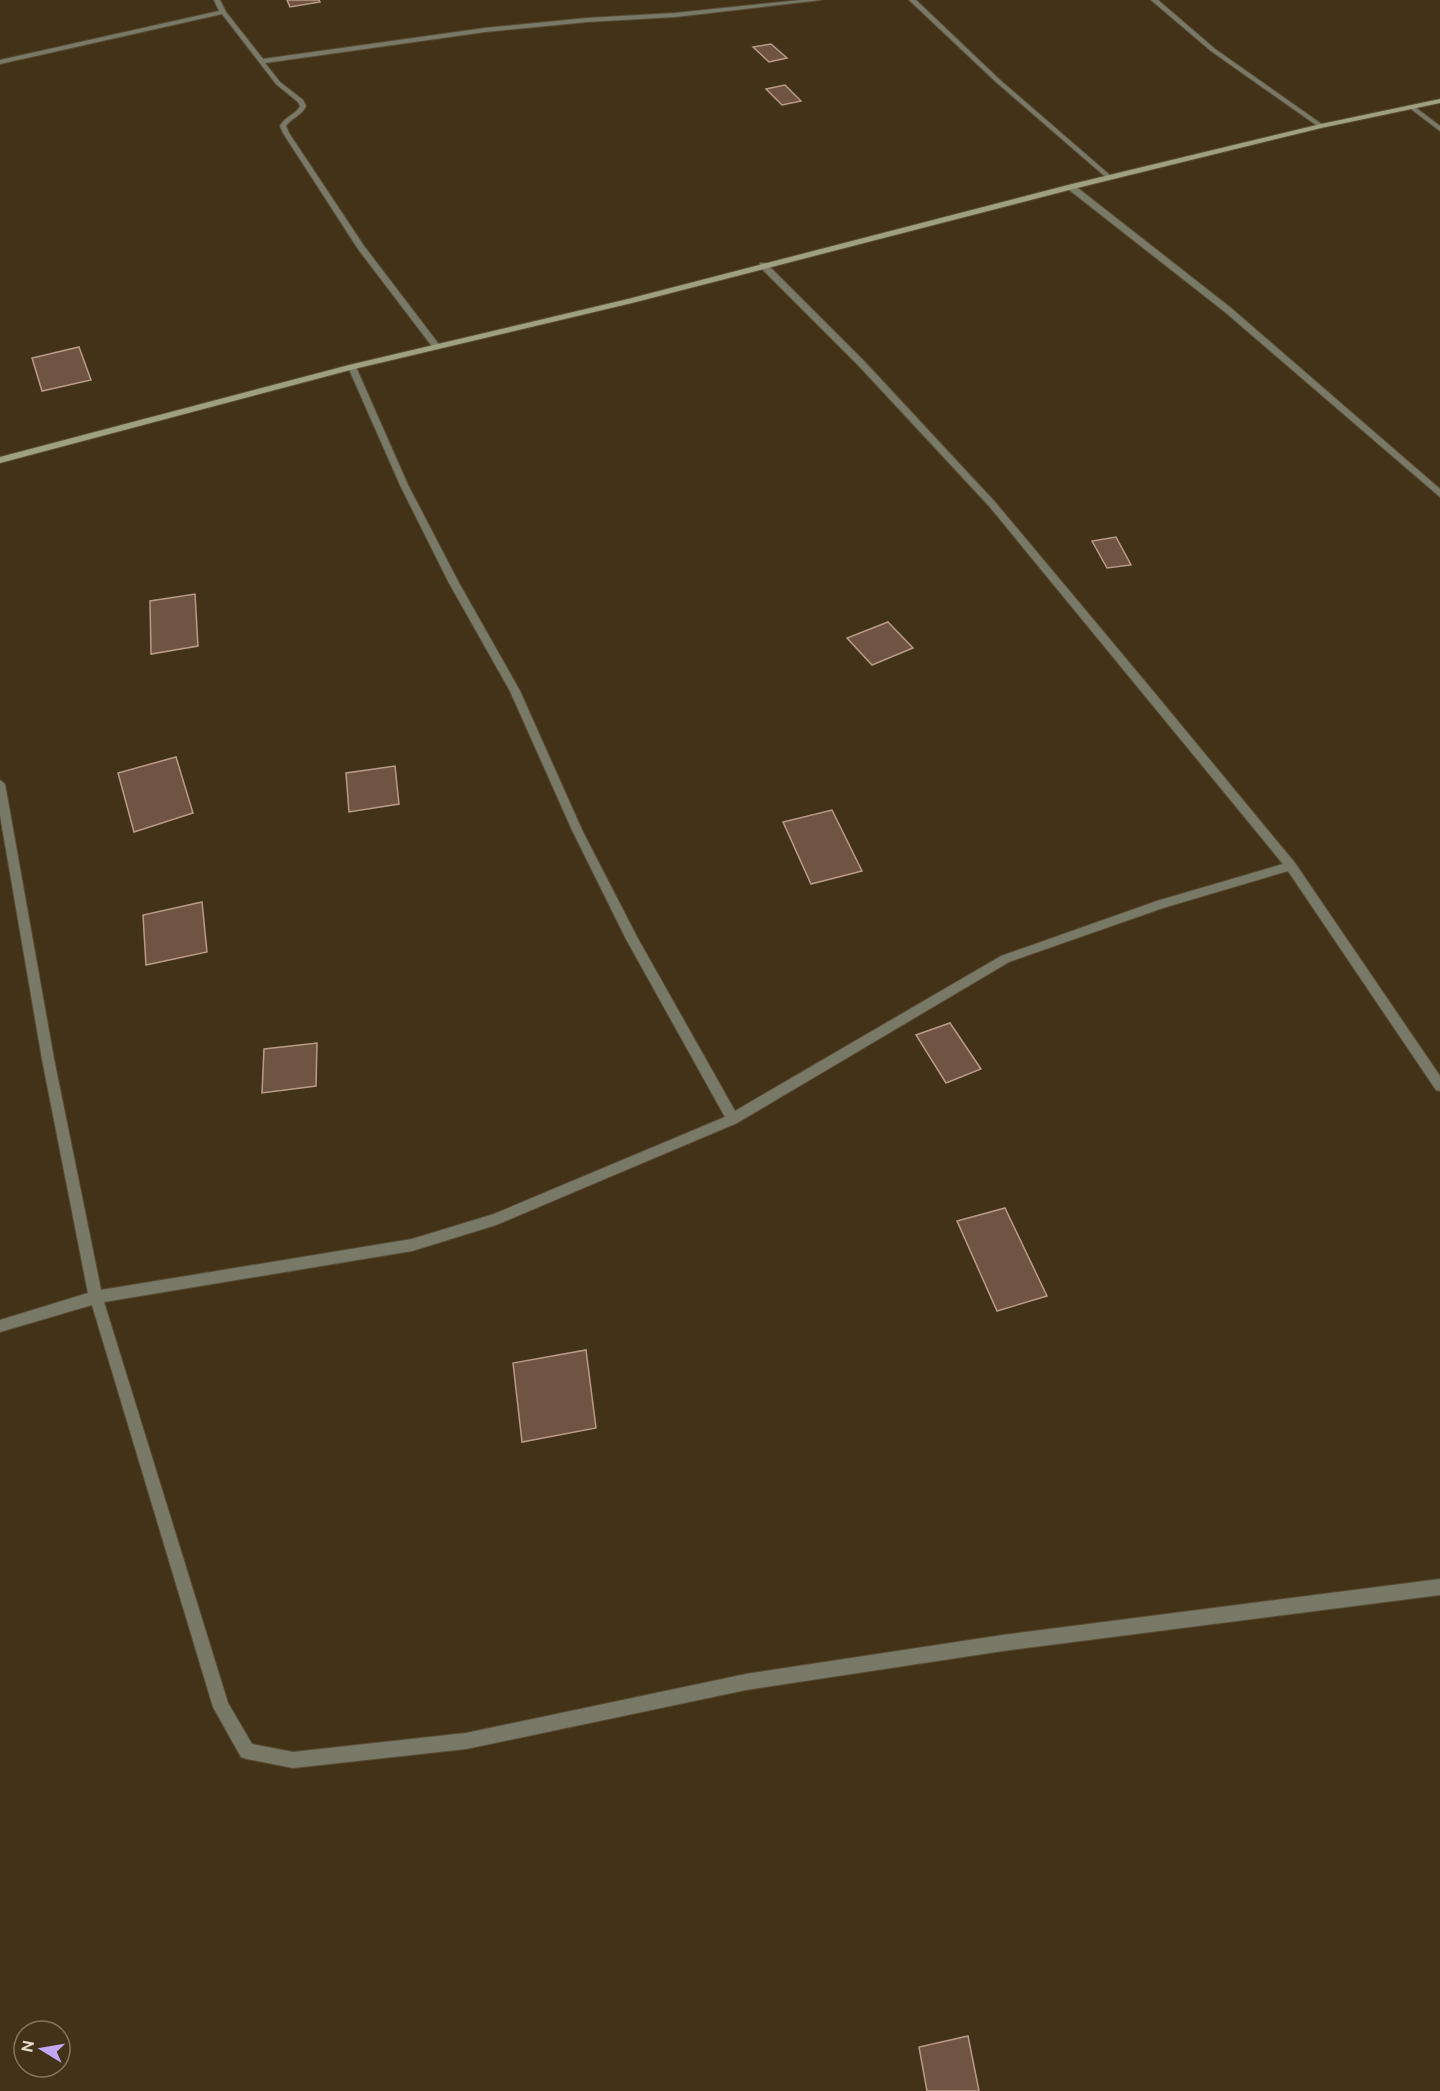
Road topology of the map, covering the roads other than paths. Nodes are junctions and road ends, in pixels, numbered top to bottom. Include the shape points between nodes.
1 (217, 0) edge
2 (818, 0) edge
3 (912, 0) edge
4 (1154, 0) edge
5 (223, 12) junction
6 (263, 61) junction
7 (0, 62) edge
8 (1440, 100) edge
9 (1413, 108) junction
10 (1321, 126) junction
11 (1440, 129) edge
12 (1110, 178) junction
13 (1071, 187) junction
14 (763, 264) junction
15 (438, 347) junction
16 (352, 367) junction
17 (0, 460) edge
18 (1440, 494) edge
19 (0, 784) edge
20 (1291, 866) junction
21 (1440, 1086) edge
22 (733, 1119) junction
23 (96, 1297) junction
24 (0, 1326) edge
25 (1440, 1587) edge

1 - 5 street
2 - 6 street via 514,27
3 - 12 street
4 - 10 street via 1213,50
5 - 6 street
5 - 7 street
6 - 15 street via 278,83 303,106 287,119 283,126 286,133 361,247
8 - 9 street
9 - 10 street
9 - 11 street
10 - 12 street
12 - 13 street
13 - 14 street
13 - 18 street via 1228,310
14 - 15 street
14 - 20 street via 992,504
15 - 16 street
16 - 17 street
16 - 22 street via 409,495 515,691 632,939
19 - 23 street via 48,1059
20 - 21 street
20 - 22 street via 1161,904 1005,959
22 - 23 street via 496,1219 412,1245
23 - 24 street
23 - 25 street via 220,1707 247,1751 293,1760 466,1741 746,1682 1003,1643

